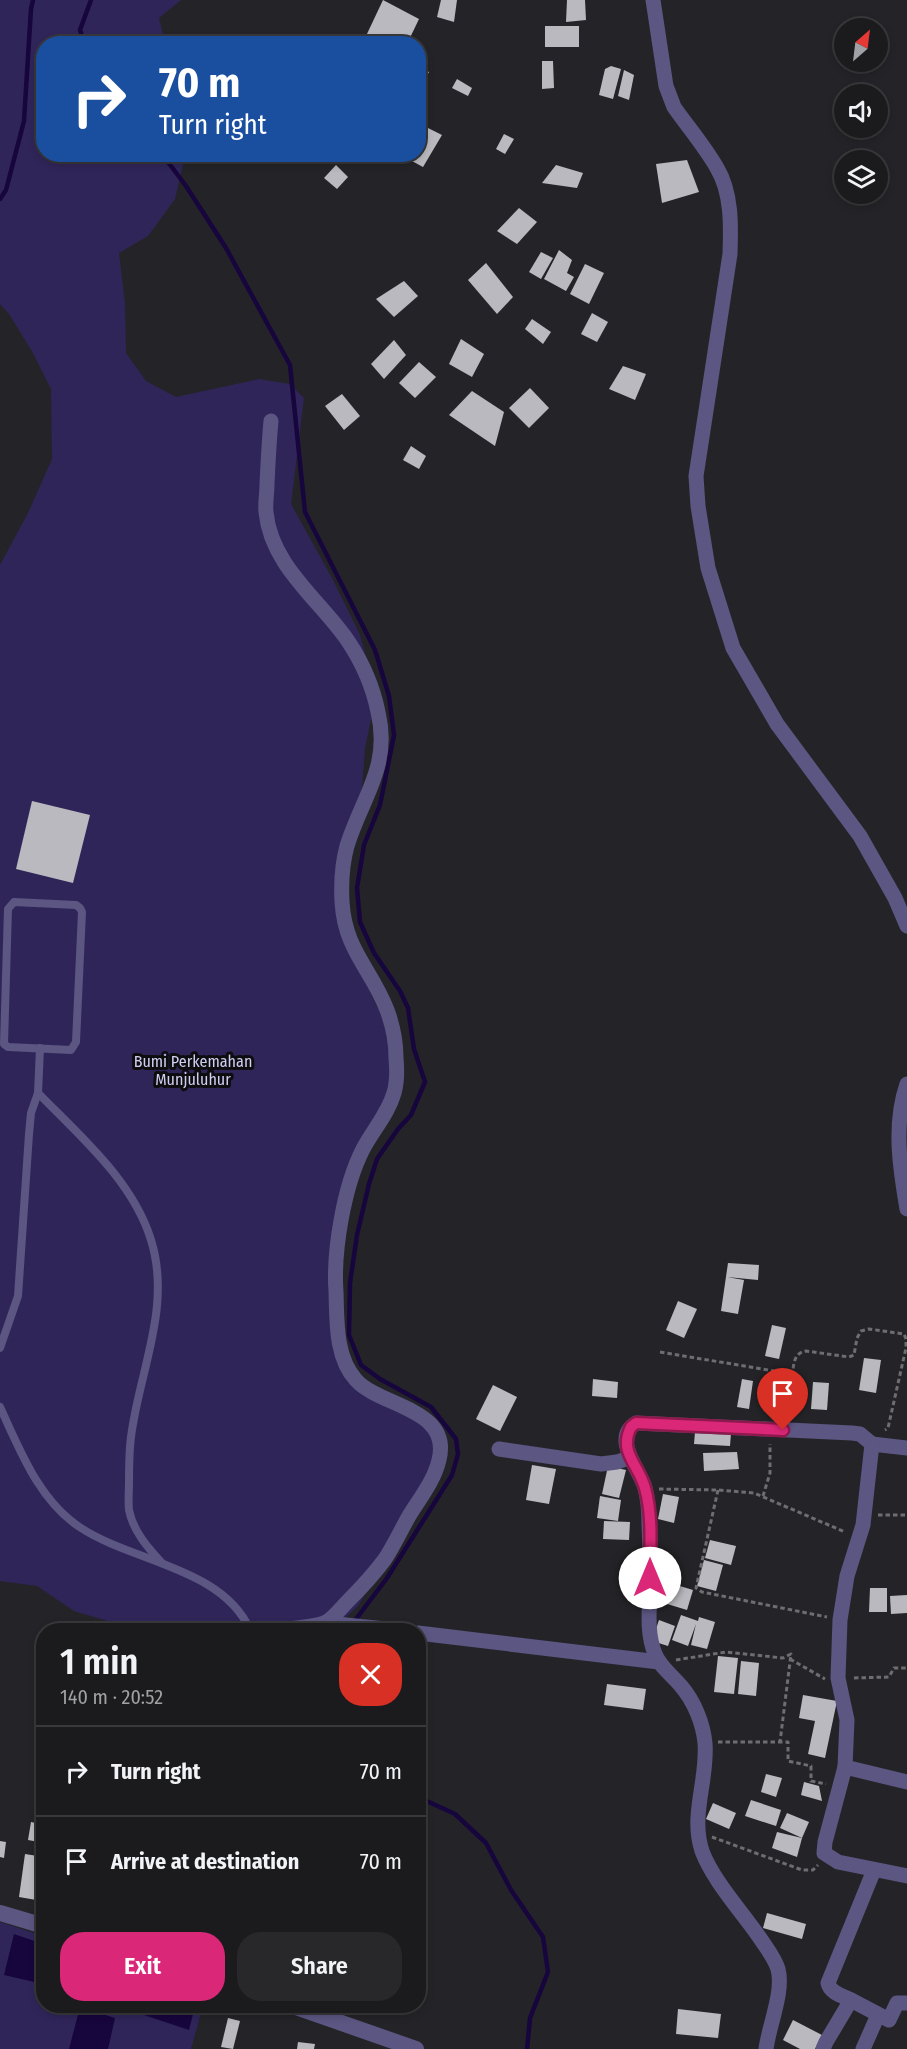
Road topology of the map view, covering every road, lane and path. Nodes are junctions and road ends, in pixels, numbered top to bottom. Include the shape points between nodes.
1 (652, 0) edge
2 (271, 421) dead end
3 (907, 926) edge
4 (40, 1048) junction
5 (907, 1084) edge
6 (39, 1093) junction
7 (907, 1209) edge
8 (0, 1348) edge
9 (660, 1352) dead end
10 (792, 1376) junction
11 (0, 1407) edge
12 (777, 1430) junction
13 (872, 1444) junction
14 (907, 1448) edge
15 (499, 1449) dead end
16 (629, 1458) junction
17 (645, 1488) junction
18 (718, 1490) junction
19 (762, 1497) junction
20 (864, 1515) junction
21 (907, 1515) edge
22 (860, 1539) junction
23 (162, 1563) junction
24 (840, 1620) junction
25 (247, 1623) edge
26 (332, 1623) edge
27 (426, 1634) edge
28 (790, 1659) junction
29 (659, 1662) junction
30 (907, 1668) edge
31 (839, 1683) junction
32 (705, 1742) junction
33 (780, 1742) junction
34 (845, 1767) junction
35 (907, 1782) edge
36 (839, 1787) junction
37 (697, 1831) junction
38 (824, 1853) junction
39 (873, 1870) junction
40 (907, 1876) edge
41 (0, 1913) edge
42 (36, 1924) edge
43 (851, 2000) junction
44 (907, 2003) edge
45 (313, 2013) edge
46 (878, 2015) junction
47 (416, 2049) edge
48 (766, 2049) edge
49 (824, 2049) edge
50 (863, 2049) edge

1 - 3 street via 669,96 717,168 730,218 730,254 696,476 712,587 737,658 777,724 860,836
2 - 26 street via 266,512 275,544 357,657 372,689 381,731 378,769 345,852 342,900 349,940 378,991 393,1028 397,1068 394,1093 364,1147 349,1189 336,1252 338,1330 343,1357 357,1382 429,1422 440,1452 434,1475 387,1556
4 - 4 lane via 71,1050 76,1042 82,912 76,905 14,902 8,909 3,1039 8,1047
4 - 6 lane
5 - 7 street via 899,1152
6 - 8 lane via 31,1113 18,1296
6 - 23 lane via 110,1168 136,1207 152,1241 158,1303 131,1436 129,1510 137,1531
9 - 10 path
10 - 12 path
10 - 13 path via 799,1352 849,1357 854,1355 861,1331 904,1334 906,1348 888,1428
11 - 23 lane via 24,1459 55,1505 79,1527
12 - 13 street via 860,1434
12 - 16 street via 636,1423 628,1433
12 - 19 path
13 - 14 street
13 - 20 street
15 - 16 street via 601,1464
16 - 17 street
17 - 18 path
17 - 29 street via 649,1516 650,1634
18 - 19 path
18 - 24 path via 696,1588
19 - 22 path
20 - 21 path
20 - 22 street
22 - 24 street via 847,1576
23 - 25 lane via 230,1601
24 - 31 street
27 - 29 street
28 - 29 path via 791,1654 783,1658 726,1652
28 - 31 path
28 - 33 path
29 - 32 street via 692,1702
30 - 31 path via 894,1668 889,1677
31 - 34 street via 847,1720
32 - 33 path
32 - 37 street
33 - 36 path via 788,1742 788,1761 811,1766 811,1781
34 - 35 street
34 - 36 street
36 - 38 street
37 - 38 path via 802,1870 813,1870
37 - 48 street via 714,1873 778,1968 777,1996
38 - 39 street via 838,1862
39 - 40 street
39 - 43 street via 828,1983 832,1991
41 - 42 street
43 - 46 street
43 - 49 street
44 - 46 street via 897,2003 889,2020
45 - 47 street
46 - 50 street

